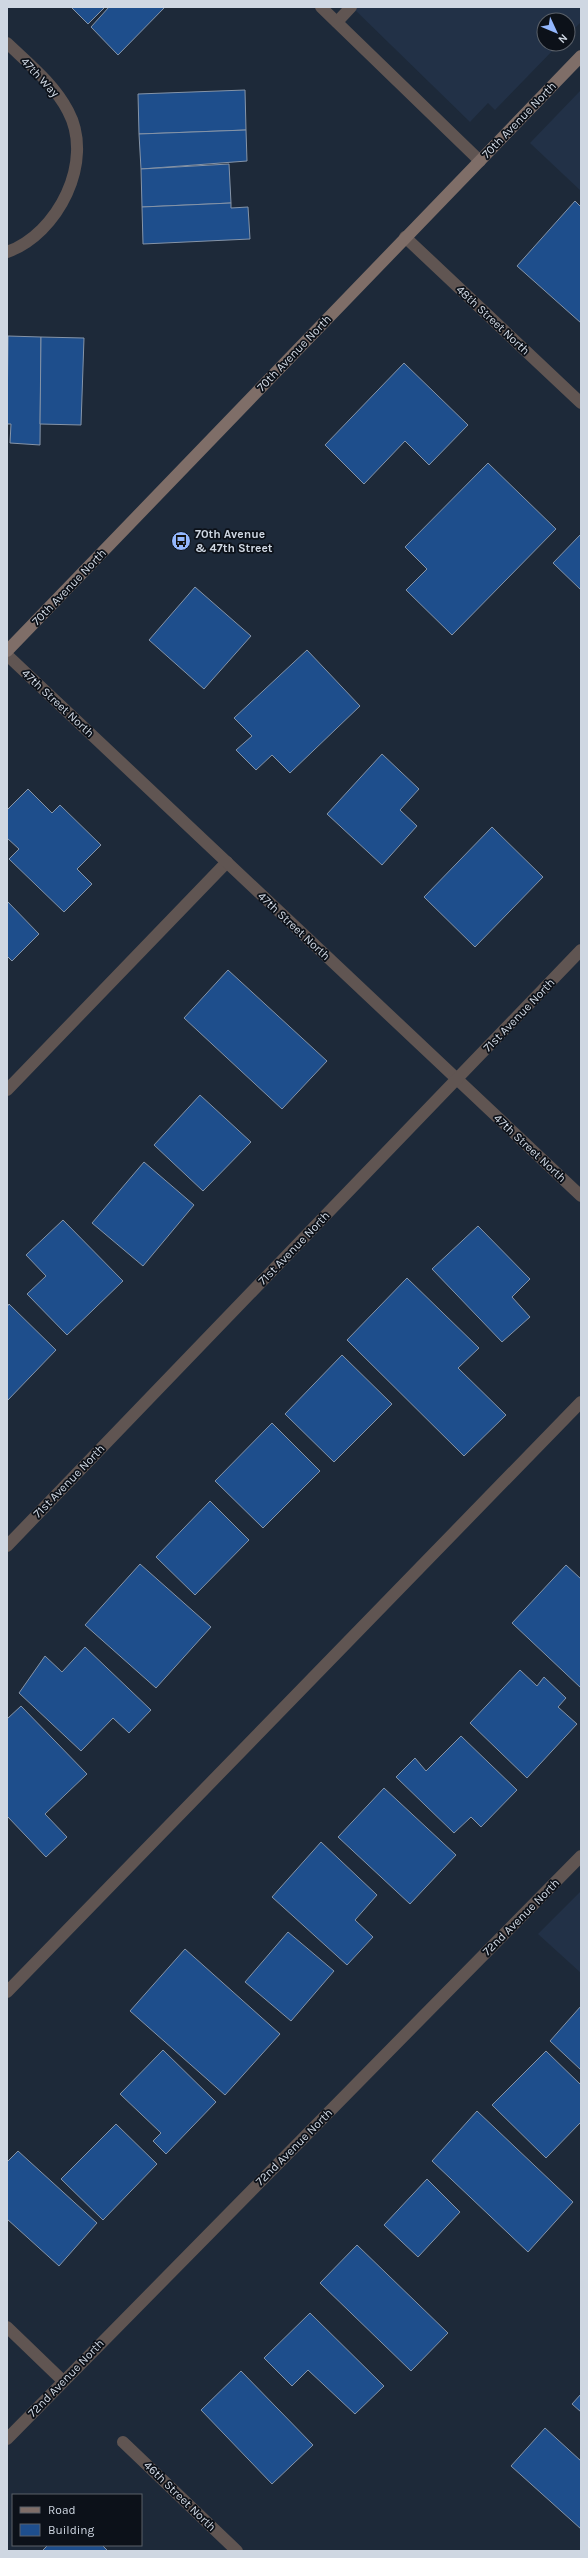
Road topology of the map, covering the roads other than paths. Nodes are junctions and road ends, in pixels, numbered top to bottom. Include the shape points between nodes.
1 (321, 7) edge
2 (351, 7) edge
3 (337, 22) junction
4 (7, 43) edge
5 (581, 56) edge
6 (480, 161) junction
7 (405, 237) junction
8 (7, 252) edge
9 (581, 403) edge
10 (7, 651) edge
11 (7, 655) edge
12 (227, 862) junction
13 (581, 950) edge
14 (457, 1079) junction
15 (7, 1090) edge
16 (581, 1196) edge
17 (581, 1402) edge
18 (7, 1546) edge
19 (581, 1856) edge
20 (7, 1992) edge
21 (7, 2327) edge
22 (63, 2381) junction
23 (7, 2439) edge
24 (123, 2442) dead end
25 (237, 2551) edge

1 - 3 street
2 - 3 street
3 - 6 street
4 - 8 street, 47th Way via 54,88 69,112 76,141 76,172 61,203 43,228 16,249
5 - 6 street, 70th Avenue North
6 - 7 street, 70th Avenue North
7 - 9 street, 48th Street North
7 - 10 street, 70th Avenue North
11 - 12 street, 47th Street North
12 - 14 street, 47th Street North
12 - 15 street
13 - 14 street, 71st Avenue North
14 - 16 street, 47th Street North
14 - 18 street, 71st Avenue North
17 - 20 street
19 - 22 street, 72nd Avenue North
21 - 22 street
22 - 23 street, 72nd Avenue North
24 - 25 street, 46th Street North

